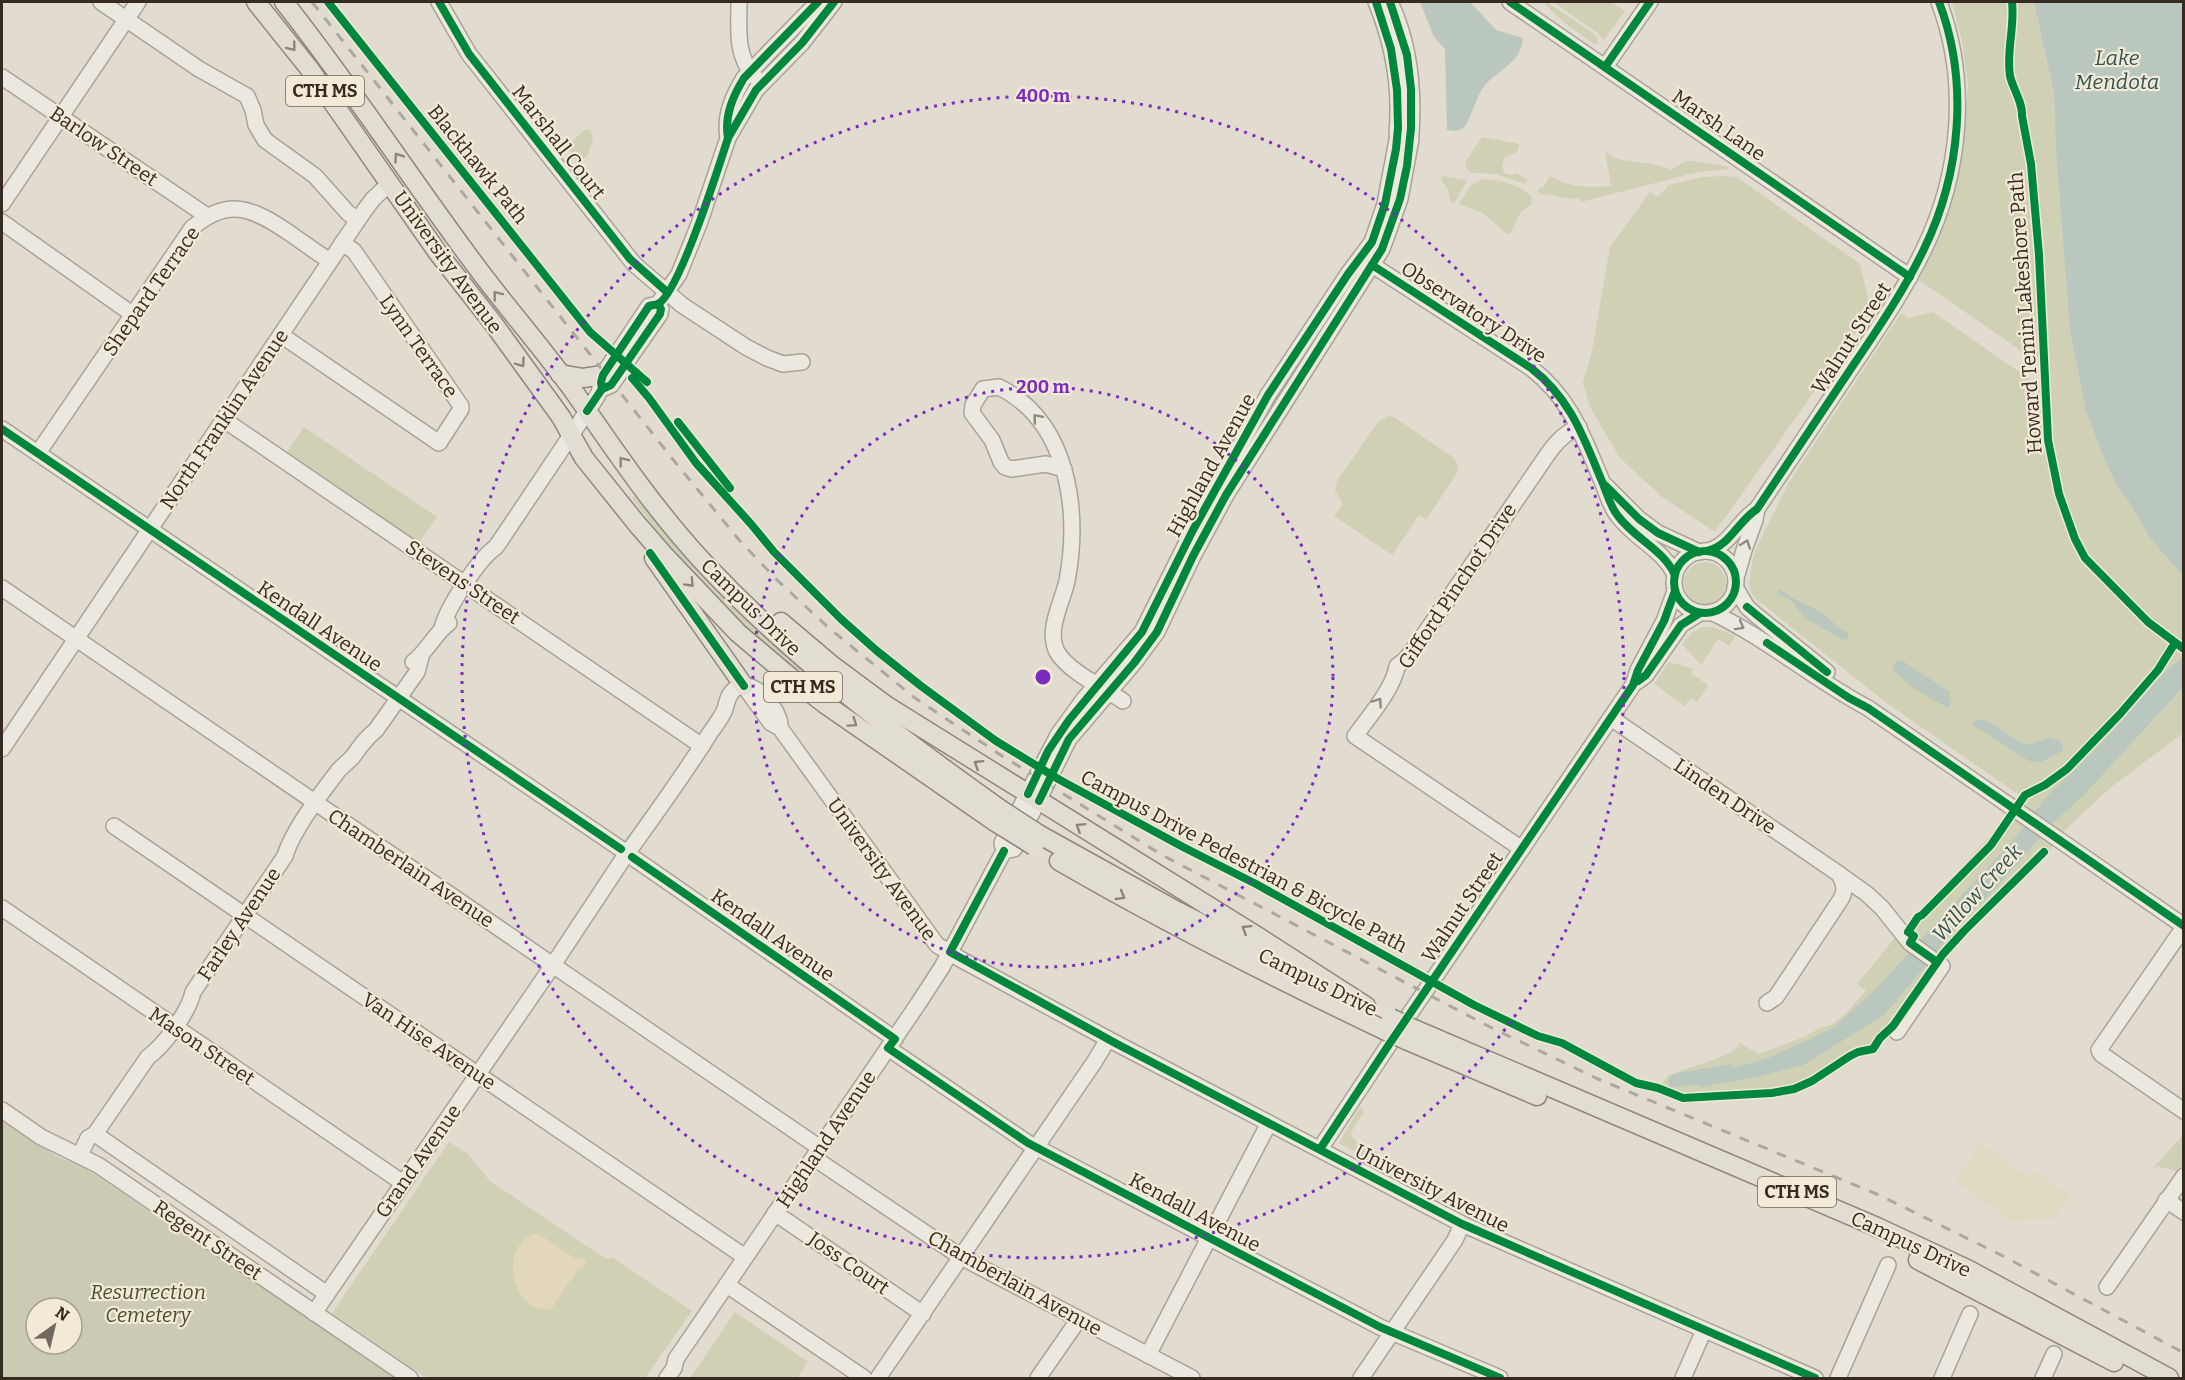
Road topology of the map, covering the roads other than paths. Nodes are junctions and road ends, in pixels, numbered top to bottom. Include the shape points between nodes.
1 (101, 2) edge
2 (138, 2) edge
3 (256, 2) edge
4 (439, 2) edge
5 (739, 2) edge
6 (747, 2) edge
7 (818, 2) edge
8 (834, 2) edge
9 (1376, 2) edge
10 (1390, 2) edge
11 (1510, 2) edge
12 (1650, 2) edge
13 (1939, 2) edge
14 (284, 3) edge
15 (126, 19) junction
16 (308, 67) junction
17 (753, 67) junction
18 (1605, 67) junction
19 (2, 77) edge
20 (766, 79) junction
21 (362, 105) junction
22 (59, 116) junction
23 (1404, 136) junction
24 (728, 138) junction
25 (390, 183) junction
26 (2, 204) edge
27 (207, 216) junction
28 (358, 220) junction
29 (2, 222) edge
30 (342, 243) junction
31 (468, 256) junction
32 (330, 261) junction
33 (1366, 261) junction
34 (1910, 277) junction
35 (662, 298) junction
36 (132, 314) junction
37 (280, 335) junction
38 (802, 362) dead end
39 (560, 374) junction
40 (602, 382) junction
41 (587, 411) junction
42 (223, 419) junction
43 (1579, 427) junction
44 (2, 429) edge
45 (571, 435) junction
46 (38, 453) junction
47 (1064, 469) junction
48 (1604, 484) junction
49 (659, 507) junction
50 (1757, 509) junction
51 (637, 524) junction
52 (150, 529) junction
53 (1703, 551) junction
54 (1675, 583) junction
55 (1736, 583) junction
56 (470, 587) junction
57 (2, 588) edge
58 (1705, 612) junction
59 (76, 639) junction
60 (1633, 685) junction
61 (744, 686) junction
62 (1103, 688) junction
63 (394, 697) junction
64 (1123, 701) dead end
65 (760, 707) junction
66 (1868, 708) junction
67 (725, 710) junction
68 (1611, 718) junction
69 (780, 728) junction
70 (2, 746) edge
71 (702, 746) junction
72 (1034, 798) junction
73 (319, 806) junction
74 (997, 815) junction
75 (114, 826) dead end
76 (1037, 841) junction
77 (1522, 849) junction
78 (627, 853) junction
79 (1842, 881) junction
80 (2, 908) edge
81 (245, 916) junction
82 (2184, 926) edge
83 (950, 952) junction
84 (553, 965) junction
85 (1767, 1003) dead end
86 (1366, 1006) junction
87 (170, 1024) junction
88 (1387, 1024) junction
89 (1897, 1032) dead end
90 (1410, 1035) junction
91 (1108, 1039) junction
92 (891, 1043) junction
93 (478, 1074) junction
94 (2, 1110) edge
95 (2184, 1111) edge
96 (1269, 1123) junction
97 (95, 1134) junction
98 (1036, 1147) junction
99 (1320, 1149) junction
100 (817, 1153) junction
101 (85, 1158) junction
102 (2184, 1176) edge
103 (403, 1183) junction
104 (2166, 1200) junction
105 (2184, 1212) edge
106 (775, 1213) junction
107 (1462, 1224) junction
108 (1209, 1238) junction
109 (745, 1257) junction
110 (962, 1257) junction
111 (1888, 1265) dead end
112 (727, 1285) junction
113 (2107, 1287) dead end
114 (327, 1294) junction
115 (314, 1312) junction
116 (923, 1314) junction
117 (1970, 1314) dead end
118 (1079, 1319) junction
119 (1704, 1330) junction
120 (1391, 1332) junction
121 (2054, 1354) dead end
122 (1148, 1355) junction
123 (676, 1359) junction
124 (410, 1378) edge
125 (659, 1378) edge
126 (667, 1378) edge
127 (864, 1378) edge
128 (878, 1378) edge
129 (1038, 1378) edge
130 (1192, 1378) edge
131 (1361, 1378) edge
132 (1500, 1378) edge
133 (1683, 1378) edge
134 (1815, 1378) edge
135 (1838, 1378) edge
136 (1942, 1378) edge
137 (2043, 1378) edge
138 (2144, 1378) edge
139 (2169, 1378) edge

1 - 15 street
2 - 15 street
3 -> 16 main road, University Avenue / CTH MS
4 - 35 street, Marshall Court via 469,54
5 - 17 street via 739,45 743,59
6 - 17 street
7 - 17 street
8 - 20 street via 802,43
9 - 23 street, Highland Avenue via 1395,70
10 - 23 street, Highland Avenue via 1401,34 1411,89
11 - 18 street, Marsh Lane
12 - 18 street
13 - 34 street, Walnut Street via 1955,76 1955,147 1947,190
14 - 21 main road, University Avenue / CTH MS
15 - 22 street
15 - 28 street via 247,96 265,140 315,176
16 - 21 main road via 330,86 352,114 362,114
16 - 25 main road, University Avenue / CTH MS
17 - 20 street
17 - 24 street via 732,100 726,127
18 - 34 street, Marsh Lane
19 - 22 street, Barlow Street
20 - 24 street
31 -> 21 main road, University Avenue / CTH MS
22 - 26 street
22 - 27 street, Barlow Street
23 - 33 street, Highland Avenue via 1400,199 1382,249
24 - 35 street, Farley Avenue via 679,274
25 - 28 street, North Franklin Avenue via 372,198
25 - 31 main road via 404,182 447,241
25 -> 45 main road, University Avenue / CTH MS
27 - 32 street, Shepard Terrace via 238,208 255,212
27 - 36 street, Shepard Terrace via 192,228
28 - 30 street, North Franklin Avenue
29 - 36 street
30 - 32 street, North Franklin Avenue
30 - 37 street, Lynn Terrace via 354,251 462,409 439,443
39 -> 31 main road, University Avenue / CTH MS
32 - 37 street, North Franklin Avenue
33 - 43 street, Observatory Drive via 1545,378 1563,398
33 - 62 street, Highland Avenue via 1226,495 1157,632 1140,656
34 - 50 street, Walnut Street
35 - 38 street, Marshall Court via 767,358 783,364
35 - 40 street, Farley Avenue via 649,306 621,359
36 - 46 street, Shepard Terrace
37 - 42 street, North Franklin Avenue
39 - 40 main road
39 - 41 main road, University Avenue / CTH MS
40 - 41 street, Farley Avenue
41 - 45 street, Farley Avenue
49 -> 41 main road, Campus Drive / CTH MS
42 - 52 street, North Franklin Avenue
42 - 56 street, Stevens Street
43 - 48 street, Observatory Drive
77 -> 43 street, Gifford Pinchot Drive via 1355,736 1391,684 1397,666 1419,642 1556,442
44 - 46 street, Kendall Avenue
45 - 51 main road, University Avenue / CTH MS via 584,458
45 - 56 street, Farley Avenue via 496,547 493,559
46 - 52 street, Kendall Avenue
47 -> 47 street via 1057,447 1029,408 999,387 982,389 972,412 1005,467 1046,464
47 - 62 street via 1070,502 1070,558 1053,639 1065,662
48 - 53 street, Observatory Drive via 1651,528
48 - 54 street, Observatory Drive via 1607,500 1618,517 1664,556
72 -> 49 main road via 887,706 833,666 783,625
49 - 74 main road, Campus Drive / CTH MS via 706,565 803,658
50 - 53 street, Walnut Street via 1721,545
55 -> 50 street, Walnut Street
51 - 61 main road via 650,554
51 -> 74 main road, Campus Drive / CTH MS via 723,618 790,677
52 - 59 street, North Franklin Avenue
52 - 63 street, Kendall Avenue
53 - 54 street via 1688,556 1680,564
53 - 55 street via 1726,560
54 - 58 street via 1680,601 1689,609
54 - 60 street, Walnut Street via 1664,621
55 - 58 street via 1727,604
55 - 66 street via 1747,607
56 - 63 street, Farley Avenue via 451,621 421,657 417,672
56 - 71 street, Stevens Street
57 - 59 street, Chamberlain Avenue
58 - 60 street, Walnut Street via 1682,625 1646,675
58 -> 66 street via 1745,629
59 - 70 street, North Franklin Avenue
59 - 73 street, Chamberlain Avenue
60 - 68 street, Walnut Street
61 - 65 street
61 - 67 street, Grand Avenue via 734,689
61 - 69 street via 763,694 779,717
62 - 64 street
62 - 72 street, Highland Avenue
63 - 73 street, Farley Avenue via 376,730 353,757 346,775
63 - 78 street, Kendall Avenue
65 - 67 street via 744,701
65 - 69 street via 771,723
66 - 82 street
67 - 71 street, Grand Avenue
68 - 77 street, Walnut Street
68 - 79 street, Linden Drive
69 - 83 street, University Avenue via 933,940
71 - 78 street, Grand Avenue
72 - 83 street, Highland Avenue via 1014,849 1004,851
86 -> 72 main road
73 - 81 street, Farley Avenue via 298,844 285,856
73 - 84 street, Chamberlain Avenue
74 - 76 main road, Campus Drive / CTH MS, bridge
75 - 81 street, Van Hise Avenue
76 - 86 main road, Campus Drive / CTH MS
76 -> 88 main road, Campus Drive / CTH MS via 1153,914 1308,994
77 - 99 street, Walnut Street
78 - 84 street, Grand Avenue
78 - 92 street, Kendall Avenue
79 - 85 street via 1841,899 1776,998
79 - 89 street, Linden Drive via 1867,894 1912,945 1938,963
80 - 87 street, Mason Street
81 - 87 street, Farley Avenue via 193,992 189,1004
81 - 93 street, Van Hise Avenue
82 - 95 street via 2102,1050
83 - 91 street, University Avenue
83 - 92 street, Highland Avenue
84 - 93 street, Grand Avenue
84 - 100 street, Chamberlain Avenue
86 - 88 main road, Campus Drive / CTH MS
87 - 97 street, Farley Avenue via 156,1051
87 - 103 street, Mason Street
88 - 90 main road, Campus Drive / CTH MS, bridge
90 - 138 main road, Campus Drive / CTH MS via 1847,1226
90 - 139 main road, Campus Drive / CTH MS via 1877,1227 1969,1270
91 - 96 street, University Avenue
91 - 98 street
92 - 98 street, Kendall Avenue
92 - 100 street, Highland Avenue
93 - 103 street, Grand Avenue
93 - 109 street, Van Hise Avenue
94 - 101 street, Regent Street via 41,1137
96 - 99 street, University Avenue
96 - 108 street
97 - 101 street, Farley Avenue via 88,1138
97 - 114 street
98 - 108 street, Kendall Avenue
98 - 110 street
99 - 107 street, University Avenue
100 - 106 street, Highland Avenue
100 - 110 street, Chamberlain Avenue
101 - 115 street, Regent Street
102 - 104 street
103 - 114 street, Grand Avenue
104 - 105 street
104 - 113 street
106 - 109 street, Highland Avenue
106 - 116 street, Joss Court
107 - 119 street, University Avenue
107 - 120 street
108 - 120 street, Kendall Avenue
108 - 122 street
109 - 112 street, Highland Avenue
110 - 116 street
110 - 118 street, Chamberlain Avenue
111 - 135 street
112 - 123 street, Highland Avenue
112 - 127 street
114 - 115 street, Grand Avenue
115 - 124 street, Regent Street
116 - 128 street
117 - 136 street
118 - 122 street, Chamberlain Avenue
118 - 129 street
119 - 133 street
119 - 134 street, University Avenue
120 - 131 street
120 - 132 street, Kendall Avenue
121 - 137 street
122 - 130 street, Chamberlain Avenue
123 - 125 street, Highland Avenue
123 - 126 street, Highland Avenue

